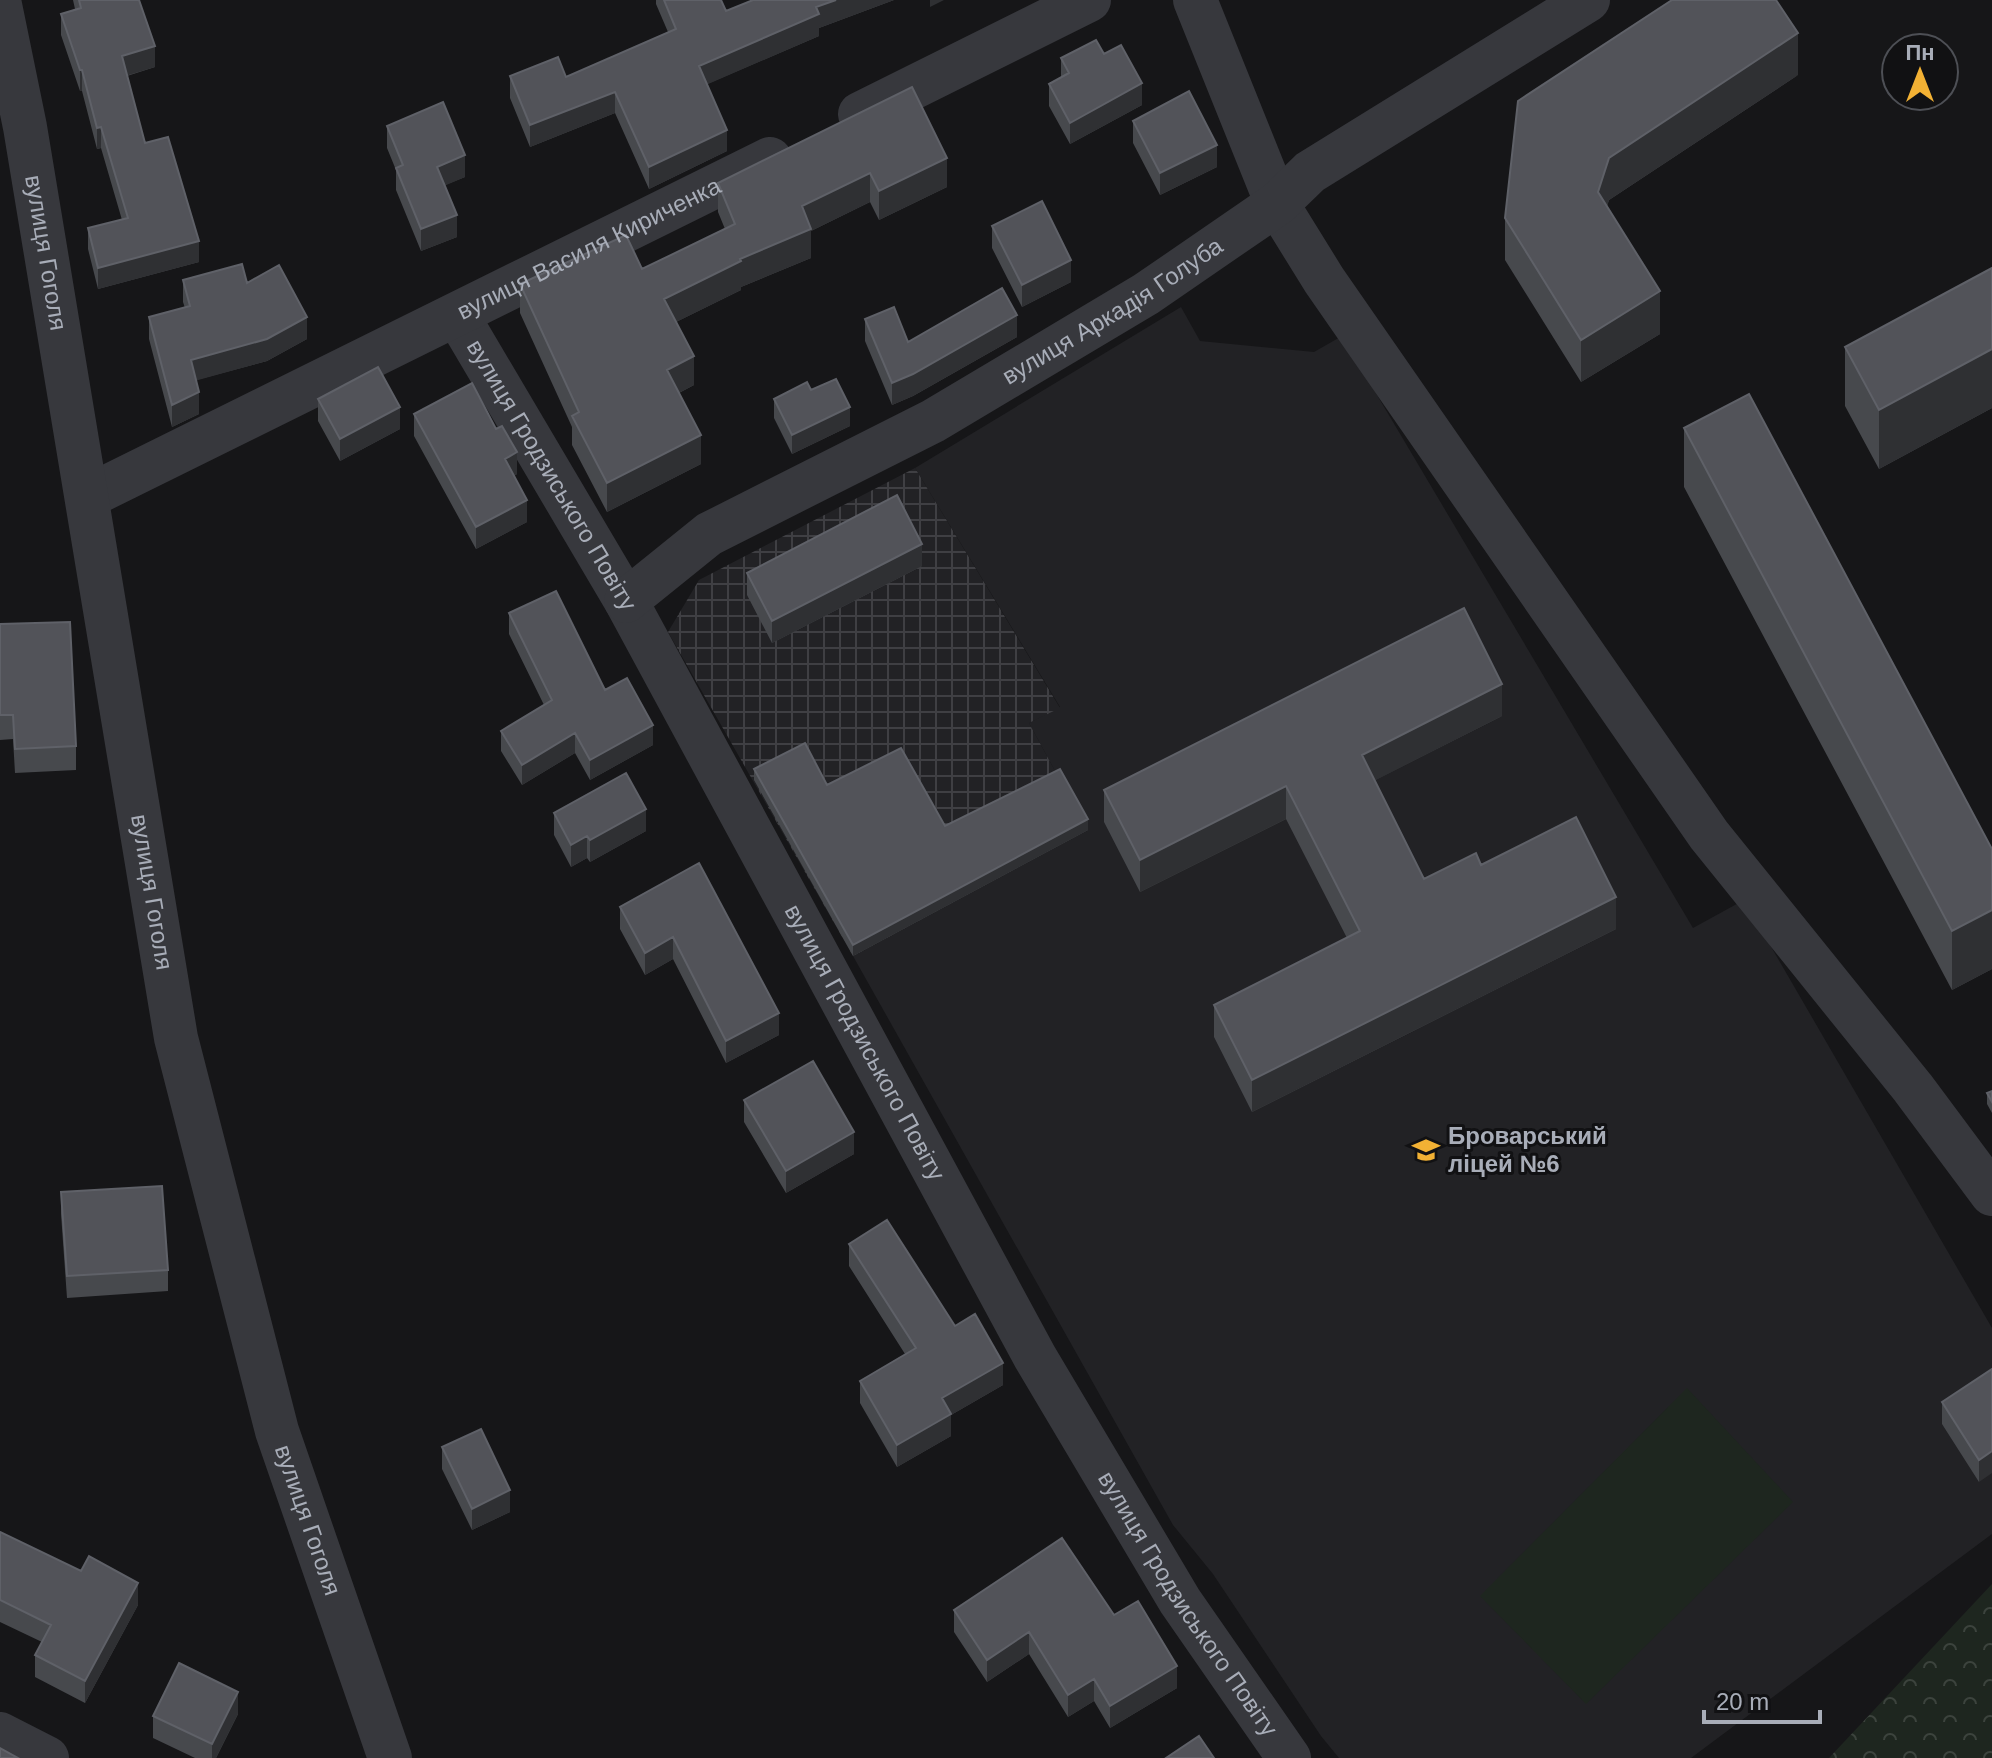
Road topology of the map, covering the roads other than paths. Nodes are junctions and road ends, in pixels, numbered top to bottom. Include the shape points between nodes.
1 (1089, 0) edge
2 (1195, 0) edge
3 (1588, 0) edge
4 (0, 5) edge
5 (1277, 204) junction
6 (457, 315) junction
7 (87, 497) junction
8 (626, 601) junction
9 (1992, 1194) edge
10 (0, 1734) edge
11 (47, 1758) edge
12 (390, 1758) edge
13 (1289, 1758) edge

1 - 6 street, вулиця Василя Кириченка
2 - 5 street
3 - 5 street, вулиця Аркадія Голуба via 1310,172
4 - 7 street, вулиця Гоголя
5 - 8 street, вулиця Аркадія Голуба via 1146,294 933,421 709,534
5 - 9 street via 1324,280 1709,835
6 - 7 street, вулиця Василя Кириченка
6 - 8 street, вулиця Гродзиського Повіту
7 - 12 street, вулиця Гоголя via 176,1038 277,1431
8 - 13 street, вулиця Гродзиського Повіту via 1035,1357 1185,1610
10 - 11 street

